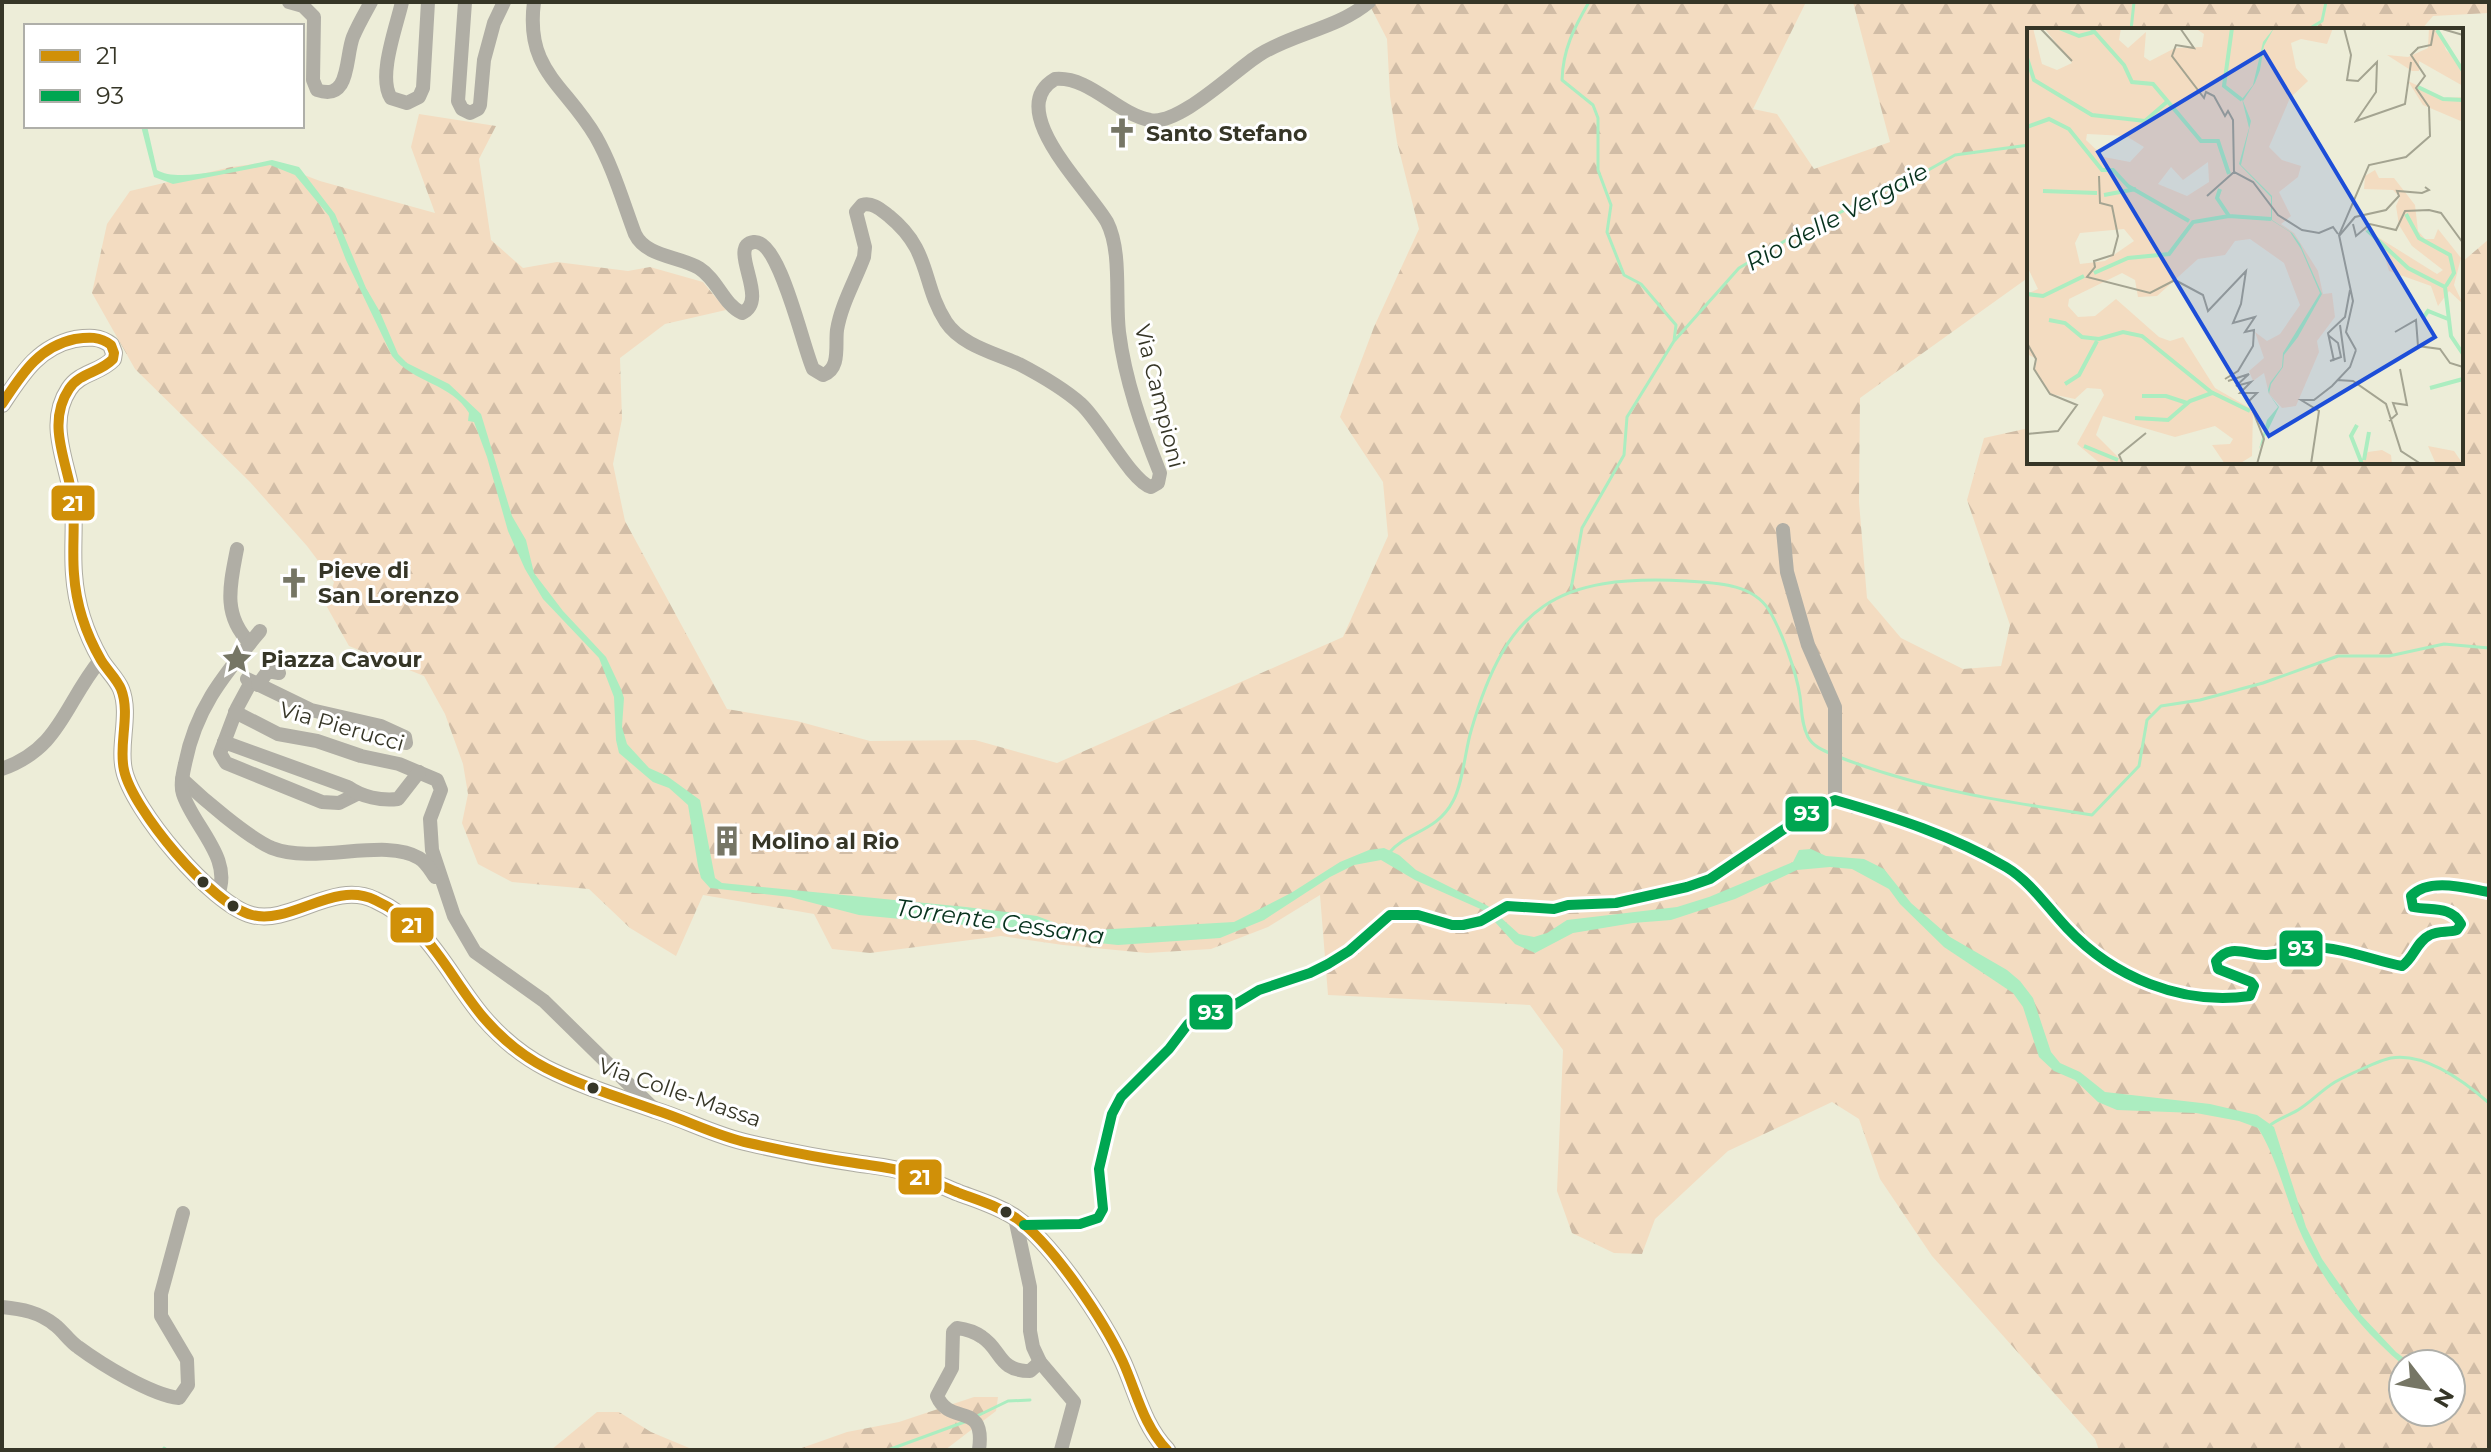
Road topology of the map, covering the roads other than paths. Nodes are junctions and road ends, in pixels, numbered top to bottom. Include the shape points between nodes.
1 (289, 2) edge
2 (371, 2) edge
3 (402, 2) edge
4 (428, 2) edge
5 (465, 2) edge
6 (504, 2) edge
7 (534, 2) edge
8 (1369, 2) edge
9 (2, 404) edge
10 (1783, 530) dead end
11 (237, 549) dead end
12 (260, 631) dead end
13 (250, 643) junction
14 (101, 659) junction
15 (279, 673) dead end
16 (252, 682) junction
17 (235, 712) junction
18 (278, 734) junction
19 (406, 743) dead end
20 (222, 748) junction
21 (264, 757) junction
22 (2, 769) edge
23 (419, 772) junction
24 (182, 779) junction
25 (357, 794) junction
26 (1835, 800) junction
27 (444, 890) junction
28 (2489, 892) edge
29 (217, 896) junction
30 (654, 1109) junction
31 (183, 1213) dead end
32 (1020, 1221) junction
33 (2, 1307) edge
34 (1040, 1362) junction
35 (979, 1450) edge
36 (1061, 1450) edge
37 (1167, 1450) edge

1 - 2 street via 314,17 313,80 317,90 327,93 344,83 353,37
3 - 4 street via 386,88 391,98 407,103 423,88
5 - 6 street via 458,101 470,113 480,105 484,60
7 - 8 street, Via Campioni via 537,53 597,138 643,245 704,271 732,308 742,313 752,303 745,249 749,243 763,245 777,262 813,369 823,375 834,367 838,326 864,257 856,212 862,205 873,205 917,246 943,316 957,334 1034,372 1080,403 1137,478 1151,487 1160,473 1122,350 1112,237 1103,215 1042,125 1037,108 1041,90 1064,78 1139,116 1162,119 1203,97 1259,55
9 - 14 street, Via Colle-Massa via 32,362 55,345 95,337 111,345 114,353 108,365 82,376 67,392 58,426 73,502 75,584
10 - 26 street via 1787,572 1835,707
11 - 13 street via 231,613
12 - 13 street
13 - 24 street via 200,712
14 - 22 street via 46,743 34,755
14 - 29 street, Via Colle-Massa via 122,692 122,763 128,784 188,869
15 - 16 street via 268,671
16 - 17 street
16 - 19 street via 311,710 381,726 405,737
17 - 18 street, Via Pierucci
17 - 20 street
18 - 21 street
18 - 23 street, Via Pierucci via 403,762
20 - 21 street
20 - 25 street via 233,768 313,799 339,803
21 - 25 street
23 - 25 street via 398,799
23 - 27 street, Via Pierucci via 437,780 441,790 431,813 430,839
24 - 27 street via 273,849 316,855 406,852 419,857
24 - 29 street via 183,794 219,866
26 - 28 street via 1921,826 2008,868 2101,957 2140,981 2196,996 2250,996 2251,982 2218,969 2216,961 2228,951 2265,955 2311,947 2402,966 2428,936 2457,930 2461,924 2448,911 2413,907 2411,896 2417,890 2441,886
26 - 32 street via 1710,879 1687,887 1616,903 1554,909 1507,906 1481,921 1452,925 1418,915 1390,915 1336,960 1196,1017 1116,1105 1099,1169 1103,1209 1098,1218 1080,1224
27 - 30 street via 475,952 544,1001
29 - 30 street, Via Colle-Massa via 263,916 346,895 373,899 421,932 482,1016 523,1054 593,1088
30 - 32 street, Via Colle-Massa via 749,1143 908,1173 996,1206
31 - 33 street via 161,1294 161,1316 187,1360 188,1385 179,1398 135,1381 76,1346 30,1310
32 - 34 street via 1030,1331
32 - 37 street, Via Colle-Massa via 1062,1267 1115,1347 1147,1424
34 - 35 street via 1030,1371 1016,1370 984,1337 957,1328 953,1332 952,1368 937,1396 947,1409 969,1415 978,1424
34 - 36 street via 1074,1402

